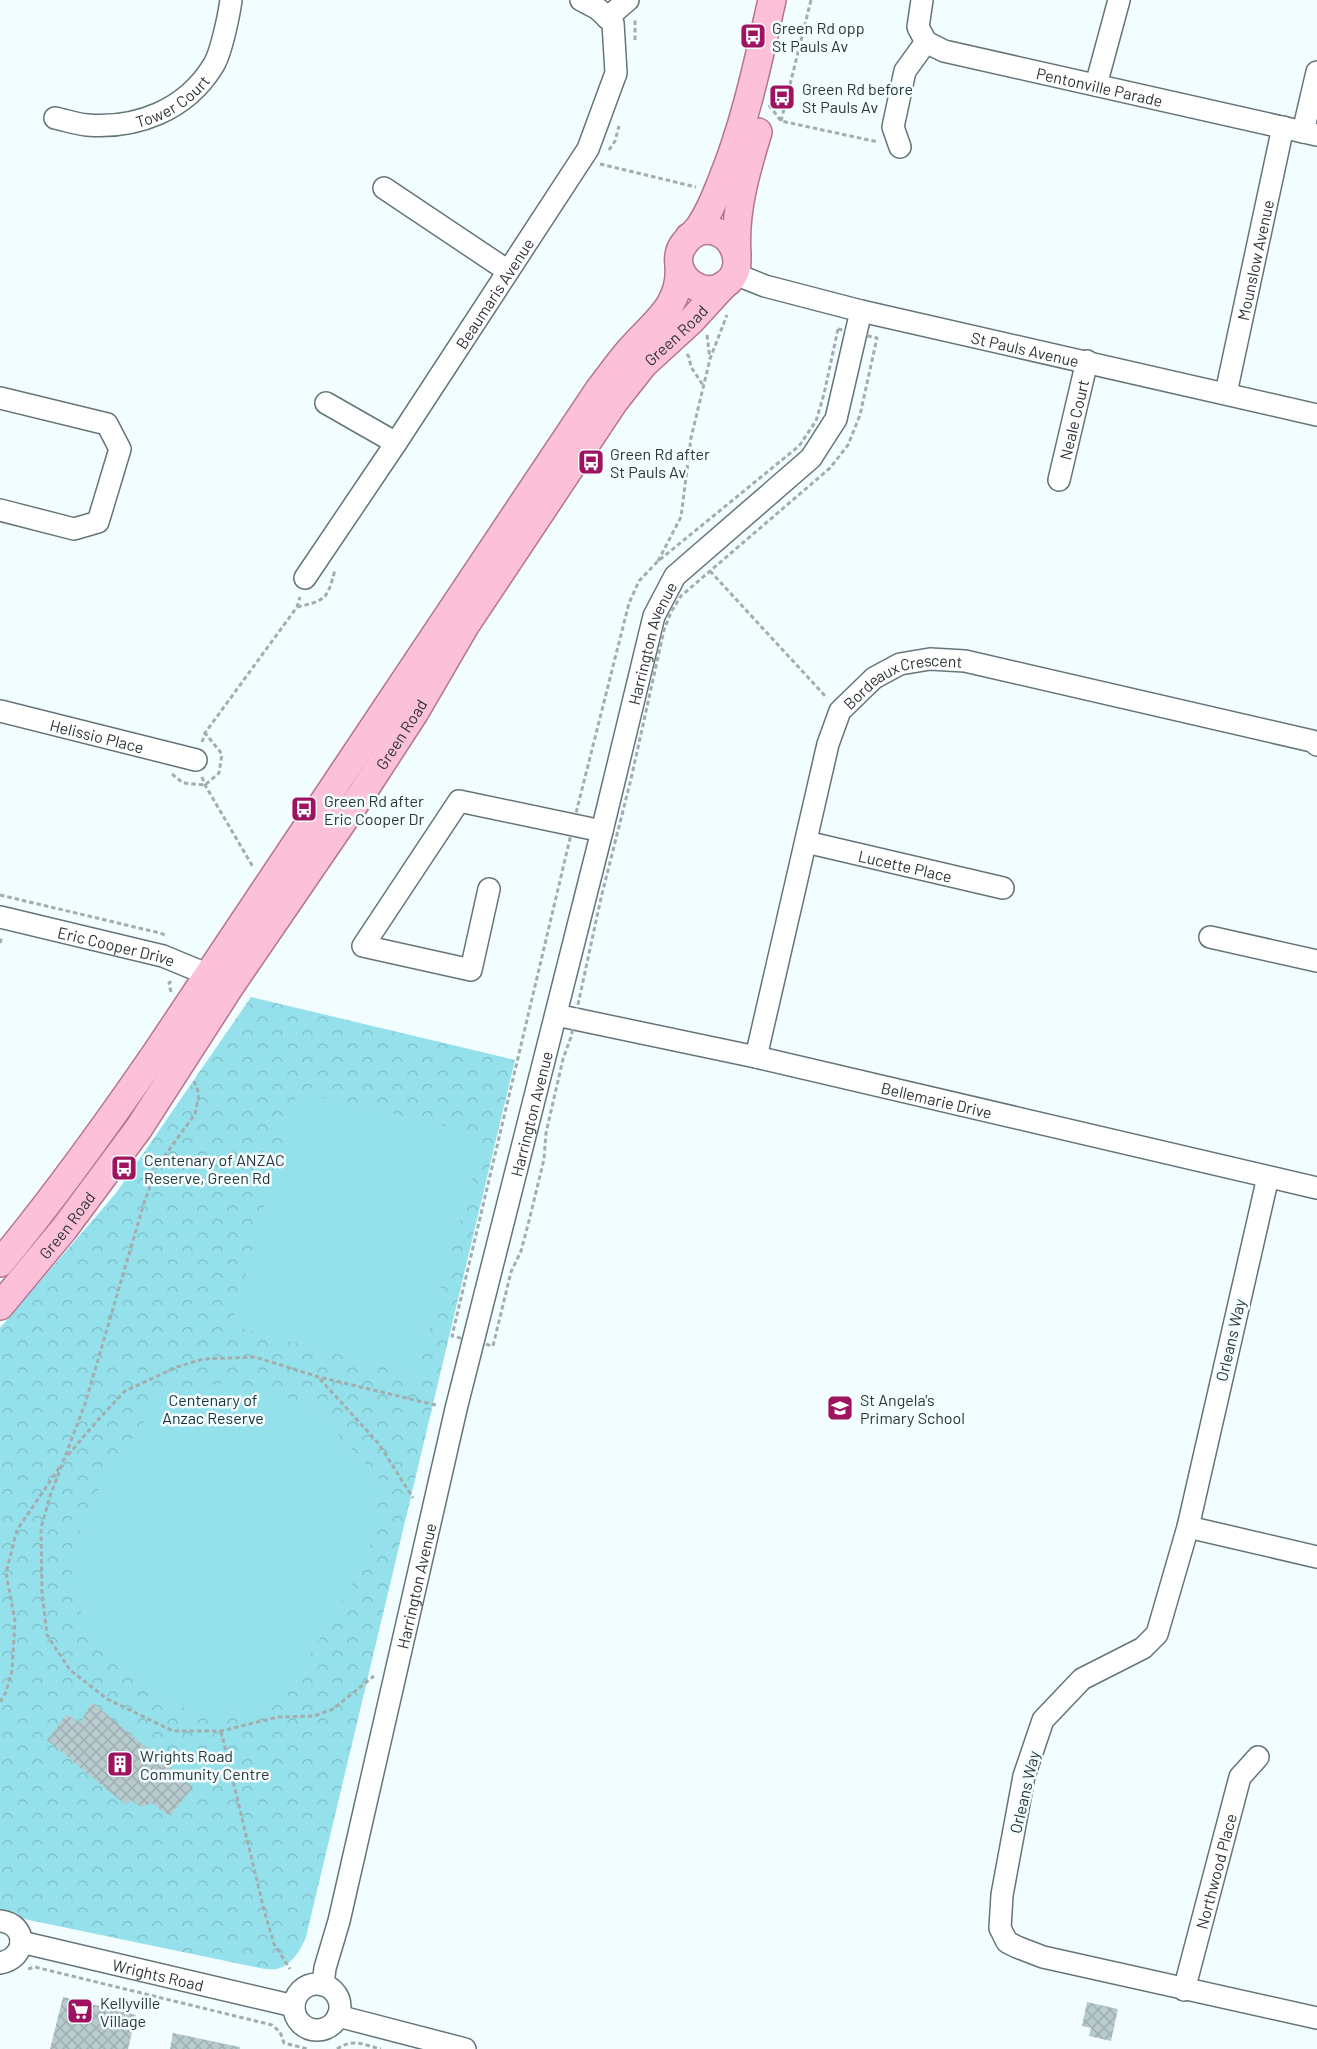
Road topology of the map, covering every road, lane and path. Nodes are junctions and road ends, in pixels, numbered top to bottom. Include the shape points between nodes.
1 (231, 0) edge
2 (581, 0) edge
3 (628, 0) edge
4 (772, 0) edge
5 (791, 0) edge
6 (811, 0) edge
7 (922, 0) edge
8 (1119, 0) edge
9 (607, 18) junction
10 (926, 42) junction
11 (1317, 72) edge
12 (1096, 85) junction
13 (773, 112) junction
14 (55, 118) dead end
15 (1301, 131) edge
16 (900, 147) joint
17 (581, 159) junction
18 (384, 188) dead end
19 (703, 189) dead end
20 (689, 237) junction
21 (679, 266) junction
22 (508, 271) junction
23 (732, 271) junction
24 (861, 311) junction
25 (729, 312) dead end
26 (706, 330) dead end
27 (877, 338) dead end
28 (681, 348) dead end
29 (710, 359) junction
30 (1087, 361) junction
31 (703, 386) junction
32 (1226, 393) junction
33 (0, 398) edge
34 (326, 404) dead end
35 (1317, 415) edge
36 (396, 443) junction
37 (1059, 480) dead end
38 (0, 510) edge
39 (657, 562) dead end
40 (710, 572) junction
41 (305, 578) joint
42 (0, 711) edge
43 (840, 711) junction
44 (1317, 745) edge
45 (196, 760) junction
46 (603, 831) junction
47 (806, 842) junction
48 (255, 871) dead end
49 (1003, 888) dead end
50 (489, 889) dead end
51 (1, 926) edge
52 (1210, 937) dead end
53 (0, 944) edge
54 (1317, 961) edge
55 (220, 979) junction
56 (579, 1000) dead end
57 (556, 1015) junction
58 (571, 1037) dead end
59 (756, 1057) junction
60 (195, 1074) dead end
61 (1268, 1177) junction
62 (1317, 1188) edge
63 (0, 1263) edge
64 (0, 1306) edge
65 (493, 1346) dead end
66 (319, 1377) junction
67 (436, 1405) dead end
68 (66, 1458) junction
69 (413, 1498) dead end
70 (1188, 1527) junction
71 (1317, 1557) edge
72 (374, 1676) dead end
73 (0, 1702) edge
74 (221, 1731) junction
75 (1258, 1757) dead end
76 (0, 1921) edge
77 (21, 1941) junction
78 (0, 1963) edge
79 (290, 1969) dead end
80 (25, 1970) dead end
81 (323, 1985) junction
82 (1184, 1990) junction
83 (294, 2006) junction
84 (338, 2016) junction
85 (1317, 2018) edge
86 (308, 2049) edge
87 (337, 2049) edge
88 (381, 2049) edge
89 (465, 2049) edge

1 - 14 street, Tower Court via 214,65 185,99 153,118 130,123 87,125
2 - 9 street
3 - 9 street
4 - 20 main road via 735,148 700,226
5 - 13 main road
6 - 13 path
7 - 10 street via 918,27
8 - 12 street
9 - 17 street, Beaumaris Avenue via 613,23 616,73
10 - 12 street, Pentonville Parade via 944,51
10 - 16 street via 905,71 893,127
11 - 15 street, Mounslow Avenue
12 - 15 street, Pentonville Parade
13 - 16 path
13 - 23 main road via 740,193
15 - 32 street, Mounslow Avenue
17 - 19 path
17 - 22 street, Beaumaris Avenue
18 - 22 street
20 - 21 main road via 679,254
20 - 23 main road via 701,231 723,234 732,243
21 - 23 main road via 683,277 702,289 714,289
21 - 55 main road, Green Road via 680,281 671,305 598,391
22 - 36 street, Beaumaris Avenue
23 - 24 street, St Pauls Avenue via 765,286
23 - 55 main road, Green Road via 692,320 644,364 615,402 465,626 363,792
24 - 30 street, St Pauls Avenue
24 - 46 street, Harrington Avenue via 836,419 811,458 675,576 654,616
25 - 29 path
26 - 29 path
27 - 40 path via 860,415 848,445 830,468
28 - 31 path
29 - 31 path
30 - 32 street, St Pauls Avenue
30 - 37 street, Neale Court
31 - 39 path via 691,438 681,517
32 - 35 street, St Pauls Avenue
33 - 38 street via 107,424 120,449 98,522 75,529
34 - 36 street
36 - 41 street, Beaumaris Avenue
40 - 43 path
40 - 56 path via 681,596 664,630
41 - 45 path via 297,608 205,733
42 - 45 street, Helissio Place
43 - 44 street, Bordeaux Crescent via 874,678 900,664 930,659 964,661
43 - 47 street, Bordeaux Crescent via 828,744
45 - 48 path via 204,785
46 - 50 street via 459,801 363,946 471,970
46 - 57 street, Harrington Avenue
47 - 49 street, Lucette Place
47 - 59 street, Bordeaux Crescent
51 - 53 path
51 - 55 street, Eric Cooper Drive via 163,956
52 - 54 street
55 - 63 main road, Green Road
55 - 64 main road, Green Road via 139,1128 64,1229
57 - 59 street, Bellemarie Drive
57 - 81 street, Harrington Avenue via 456,1409
58 - 65 path via 527,1228 511,1272
59 - 61 street, Bellemarie Drive
60 - 68 path via 199,1094 195,1114 158,1165
61 - 62 street, Bellemarie Drive
61 - 70 street, Orleans Way
66 - 67 path
66 - 68 path via 255,1357 203,1359 177,1367 125,1392
66 - 69 path via 379,1444
68 - 73 path via 17,1530 6,1573 15,1621 12,1671
68 - 74 path via 41,1528 42,1591 48,1635 70,1670 107,1699 173,1731
70 - 71 street
70 - 82 street, Orleans Way via 1157,1634 1143,1648 1082,1679 1043,1720 1024,1776 1002,1895 1000,1928 1007,1942 1043,1957
72 - 74 path via 333,1709 314,1716 278,1717
74 - 79 path via 267,1922 274,1944
75 - 82 street, Northwood Place via 1240,1777
76 - 77 street via 17,1928
77 - 78 street via 13,1959
77 - 83 street, Wrights Road
80 - 86 path via 35,1968 272,2025 284,2043
81 - 83 street via 306,1987
81 - 84 street via 337,1997
82 - 85 street, Orleans Way
83 - 84 street via 300,2022 315,2030 326,2028
84 - 89 street
87 - 88 path via 345,2043 357,2043

